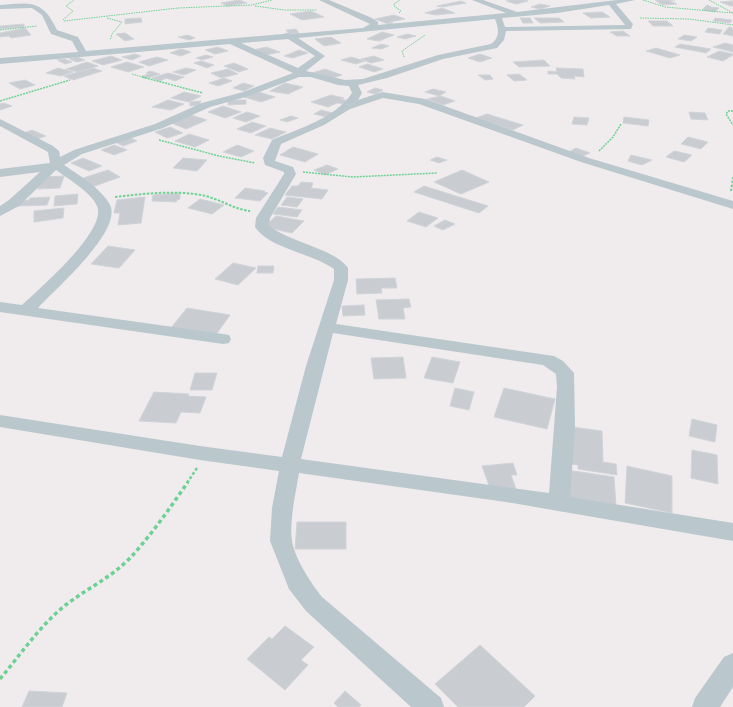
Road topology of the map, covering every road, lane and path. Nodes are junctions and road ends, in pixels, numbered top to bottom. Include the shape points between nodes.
1 (74, 0) edge
2 (272, 0) edge
3 (323, 0) edge
4 (400, 0) edge
5 (476, 0) edge
6 (631, 0) edge
7 (642, 0) edge
8 (709, 0) edge
9 (612, 4) junction
10 (252, 5) junction
11 (0, 6) edge
12 (344, 10) junction
13 (733, 13) edge
14 (516, 14) junction
15 (104, 17) junction
16 (498, 17) junction
17 (625, 17) junction
18 (367, 19) junction
19 (64, 21) junction
20 (439, 22) junction
21 (52, 23) junction
22 (733, 25) edge
23 (371, 28) junction
24 (0, 30) edge
25 (503, 30) junction
26 (287, 36) junction
27 (230, 41) junction
28 (106, 52) junction
29 (83, 54) junction
30 (0, 61) edge
31 (418, 65) junction
32 (300, 73) junction
33 (132, 74) dead end
34 (70, 80) dead end
35 (352, 83) junction
36 (224, 100) junction
37 (0, 101) edge
38 (348, 106) junction
39 (733, 110) edge
40 (0, 122) edge
41 (621, 124) dead end
42 (733, 126) edge
43 (135, 134) junction
44 (585, 160) junction
45 (272, 165) junction
46 (54, 166) junction
47 (289, 170) junction
48 (0, 173) edge
49 (437, 173) dead end
50 (99, 199) junction
51 (733, 205) edge
52 (267, 211) junction
53 (0, 212) edge
54 (0, 307) edge
55 (26, 311) junction
56 (326, 327) junction
57 (224, 339) dead end
58 (0, 421) edge
59 (200, 453) junction
60 (290, 464) junction
61 (559, 503) junction
62 (733, 532) edge
63 (733, 665) edge
64 (0, 679) edge
65 (431, 707) edge
66 (705, 707) edge

1 - 19 path via 66,6 73,11 63,19
2 - 10 path
3 - 12 street
4 - 18 path via 394,6 402,11
5 - 14 street
6 - 9 street
7 - 13 path via 665,7
8 - 13 path
9 - 14 street
9 - 17 street
10 - 12 path via 284,10
10 - 15 path via 178,8
11 - 21 street via 35,4 41,6
12 - 18 street
14 - 16 street
15 - 19 path
15 - 28 path via 122,22 112,34
16 - 20 street
16 - 25 street
17 - 22 path via 689,19
17 - 25 street via 629,24 624,28
18 - 23 street via 375,24
19 - 21 path
20 - 23 street
20 - 31 path via 420,40 402,51 404,58
21 - 24 path
21 - 29 street via 54,32 75,39
23 - 26 street
25 - 31 street via 500,41 494,46
26 - 27 street
26 - 32 street via 321,56
27 - 28 street
27 - 32 street
28 - 29 street
29 - 30 street
31 - 35 street via 400,72
32 - 35 street via 338,83
32 - 36 street via 264,88
33 - 36 path
34 - 37 path
35 - 38 street via 357,94
36 - 43 street
38 - 44 street via 382,95 421,101
38 - 45 street via 313,128 276,142 269,158
39 - 42 path via 726,114
40 - 46 street via 53,151
41 - 44 path via 603,149
43 - 45 path via 205,151 230,160
43 - 46 street via 78,152
44 - 51 street
45 - 47 street
46 - 48 street
46 - 50 street
46 - 53 street via 14,203
47 - 49 path via 325,176
47 - 52 street via 288,177
50 - 52 path via 180,192 214,198 238,209
50 - 55 street via 104,207 105,216 101,229
52 - 56 street via 262,227 269,234 331,259 341,268 341,280
54 - 55 street
55 - 57 street
56 - 60 street
56 - 61 street via 548,360 557,365 565,373 566,387
58 - 59 street
59 - 60 street
59 - 64 path via 191,480 149,537 130,558 99,584 67,604 44,626
60 - 61 street
60 - 65 street via 282,508 281,541 297,582 314,604
61 - 62 street
63 - 66 street

